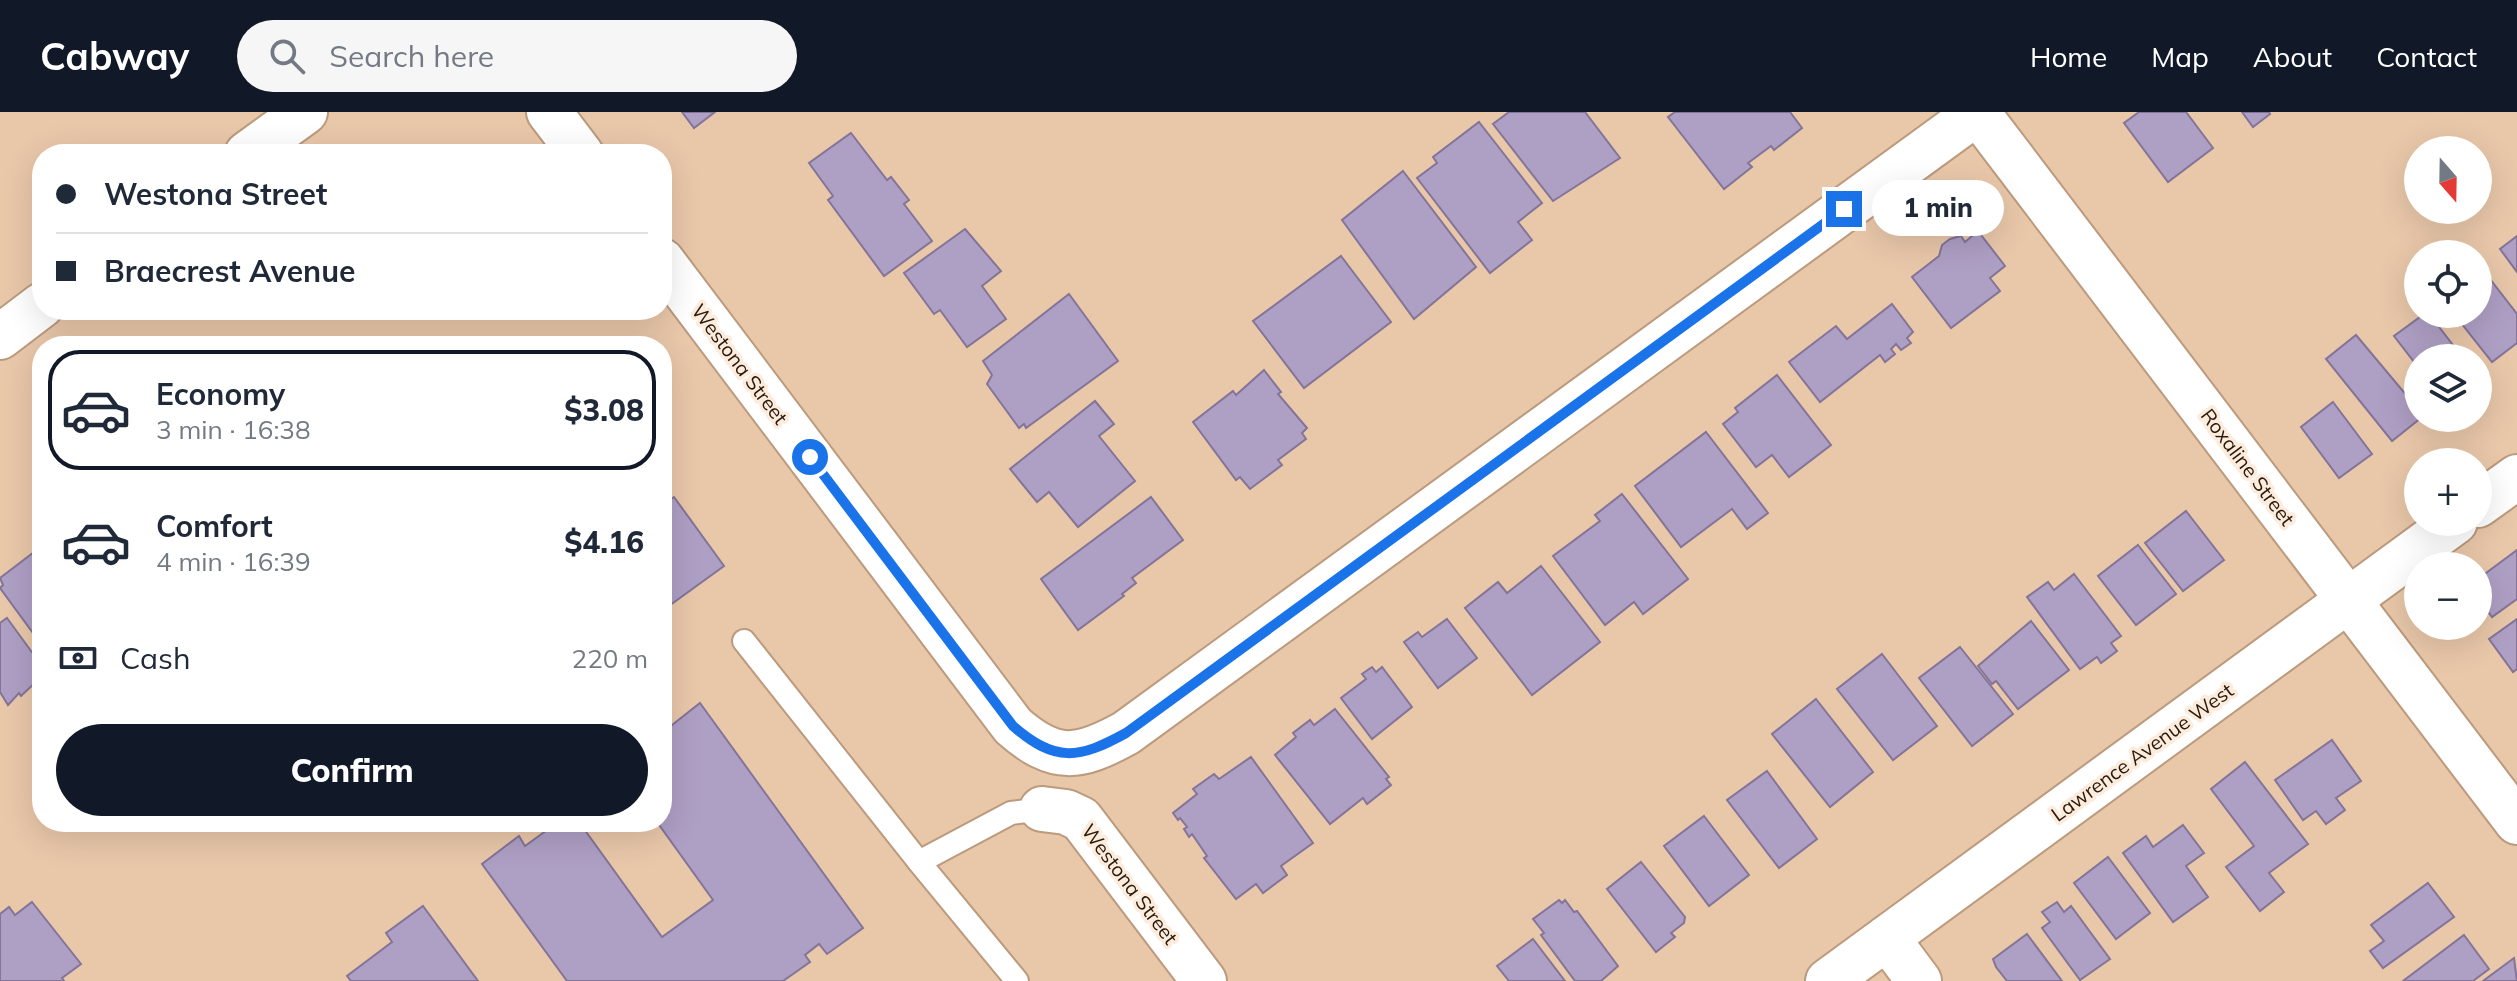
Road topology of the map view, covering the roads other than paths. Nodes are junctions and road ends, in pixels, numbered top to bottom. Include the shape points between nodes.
1 (305, 112) edge
2 (549, 112) edge
3 (1978, 112) edge
4 (261, 144) edge
5 (573, 144) edge
6 (672, 274) edge
7 (32, 313) edge
8 (0, 337) edge
9 (2517, 477) edge
10 (2492, 495) edge
11 (2436, 536) edge
12 (2349, 600) junction
13 (744, 641) dead end
14 (1042, 809) joint
15 (2517, 822) edge
16 (919, 862) junction
17 (1887, 938) junction
18 (1008, 978) edge
19 (1204, 981) edge
20 (1828, 981) edge
21 (1919, 981) edge

1 - 4 street
2 - 5 street
3 - 6 street, Westona Street via 1126,733 1096,749 1064,755 1035,745 1013,726
3 - 12 street, Roxaline Street
7 - 8 street
9 - 10 street
11 - 12 street, Lawrence Avenue West
12 - 15 street, Roxaline Street
12 - 17 street, Lawrence Avenue West
13 - 16 lane
14 - 16 lane via 1011,813
14 - 19 street, Westona Street via 1081,819
16 - 18 lane
17 - 20 street, Lawrence Avenue West
17 - 21 street

